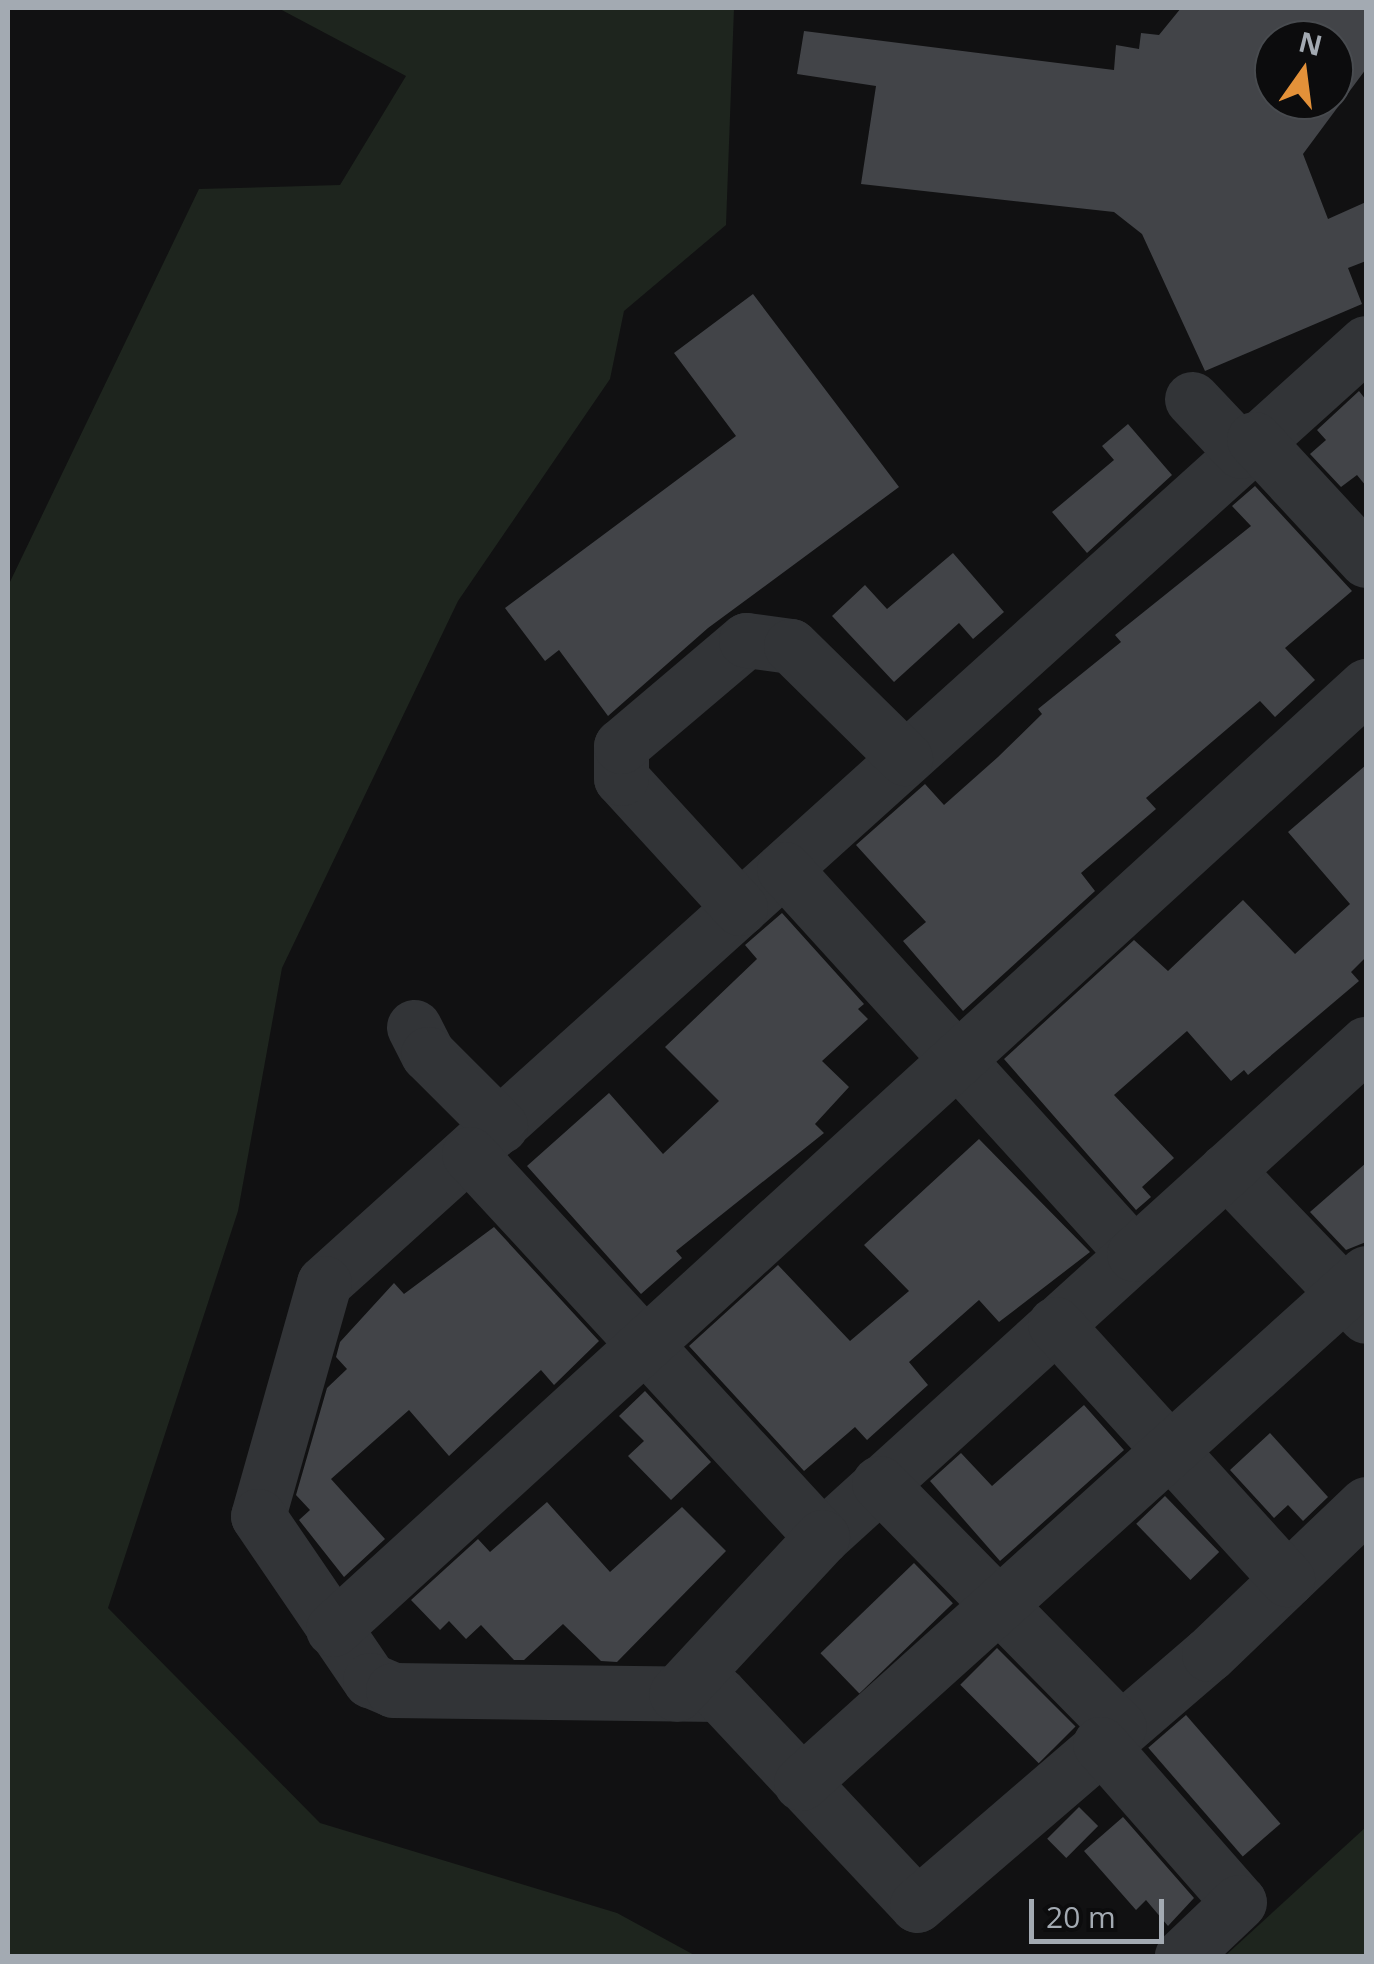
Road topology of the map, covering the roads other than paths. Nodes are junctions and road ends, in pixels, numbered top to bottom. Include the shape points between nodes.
1 (1366, 343) edge
2 (1192, 398) dead end
3 (1247, 445) junction
4 (1366, 560) edge
5 (1366, 686) edge
6 (905, 758) junction
7 (784, 868) junction
8 (740, 908) junction
9 (414, 1028) dead end
10 (1366, 1044) edge
11 (960, 1060) junction
12 (485, 1140) junction
13 (1226, 1170) junction
14 (1134, 1254) junction
15 (1359, 1294) edge
16 (1056, 1324) junction
17 (646, 1340) junction
18 (1169, 1451) junction
19 (879, 1483) junction
20 (1366, 1504) edge
21 (822, 1537) junction
22 (1288, 1579) junction
23 (998, 1612) junction
24 (333, 1629) junction
25 (676, 1694) junction
26 (1110, 1736) junction
27 (801, 1783) junction
28 (1182, 1956) edge

1 - 3 street
2 - 3 street
3 - 4 street
3 - 6 street
5 - 11 street
6 - 7 street
6 - 8 street via 791,646 746,640 621,746 621,778
7 - 8 street
7 - 11 street
8 - 12 street
9 - 12 street
10 - 13 street
11 - 14 street
11 - 17 street
12 - 17 street
12 - 24 street via 324,1283 318,1298 258,1516
13 - 14 street
13 - 15 street
14 - 16 street
15 - 18 street
16 - 18 street
16 - 19 street
17 - 21 street
17 - 24 street
18 - 22 street
18 - 23 street
19 - 21 street
19 - 23 street
20 - 22 street
21 - 25 street
22 - 26 street
23 - 26 street
23 - 27 street
24 - 25 street via 370,1680 394,1690
25 - 27 street via 718,1694
26 - 27 street via 917,1905
26 - 28 street via 1239,1902

